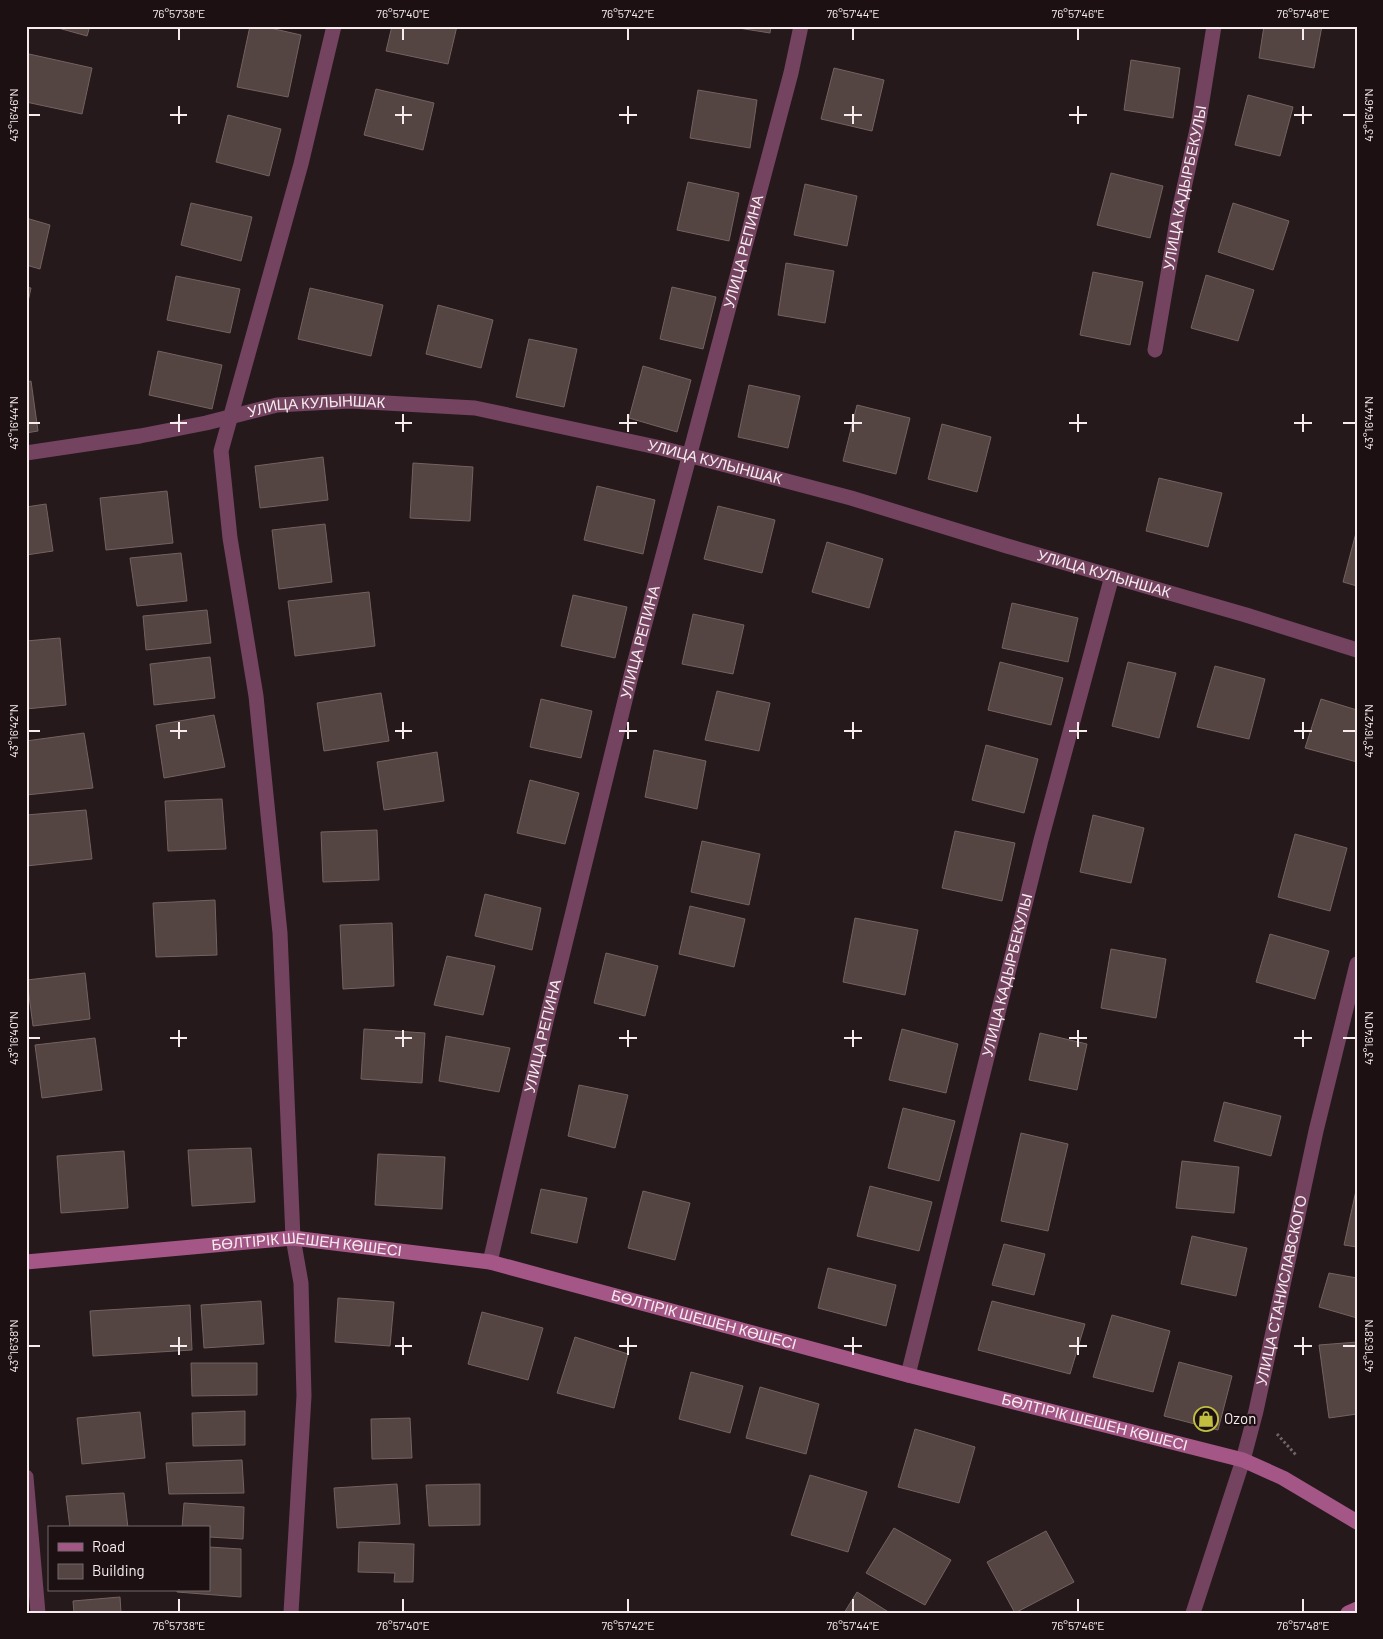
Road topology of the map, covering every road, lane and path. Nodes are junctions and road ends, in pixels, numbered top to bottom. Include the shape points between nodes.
1 (334, 26) edge
2 (801, 26) edge
3 (1214, 26) edge
4 (1155, 350) dead end
5 (231, 417) junction
6 (26, 453) edge
7 (691, 456) junction
8 (1112, 576) junction
9 (1357, 650) edge
10 (1357, 964) edge
11 (293, 1238) junction
12 (26, 1262) edge
13 (490, 1262) junction
14 (908, 1375) junction
15 (1256, 1411) junction
16 (1243, 1460) junction
17 (1300, 1460) dead end
18 (26, 1477) edge
19 (1357, 1522) edge
20 (1357, 1609) edge
21 (38, 1613) edge
22 (291, 1613) edge
23 (1193, 1613) edge
24 (1348, 1613) edge

1 - 5 street
2 - 7 street, УЛИЦА РЕПИНА
3 - 4 street, УЛИЦА КАДЫРБЕКУЛЫ via 1200,120 1178,215
5 - 6 street, УЛИЦА КУЛЫНШАК via 140,436
5 - 7 street, УЛИЦА КУЛЫНШАК via 277,405 350,401 475,408
5 - 11 street via 221,451 230,538 256,696 280,932
7 - 8 street, УЛИЦА КУЛЫНШАК via 851,498
7 - 13 street, УЛИЦА РЕПИНА via 632,672
8 - 9 street, УЛИЦА КУЛЫНШАК
8 - 14 street, УЛИЦА КАДЫРБЕКУЛЫ via 1041,840
10 - 15 street, УЛИЦА СТАНИСЛАВСКОГО via 1316,1131
11 - 12 street, БӨЛТІРІК ШЕШЕН КӨШЕСІ
11 - 13 street, БӨЛТІРІК ШЕШЕН КӨШЕСІ
11 - 22 street via 301,1283 304,1396
13 - 14 street, БӨЛТІРІК ШЕШЕН КӨШЕСІ
14 - 16 street, БӨЛТІРІК ШЕШЕН КӨШЕСІ
15 - 16 street, УЛИЦА СТАНИСЛАВСКОГО
15 - 17 path
16 - 19 street, БӨЛТІРІК ШЕШЕН КӨШЕСІ via 1283,1478
16 - 23 street, УЛИЦА СТАНИСЛАВСКОГО
18 - 21 street
20 - 24 street

